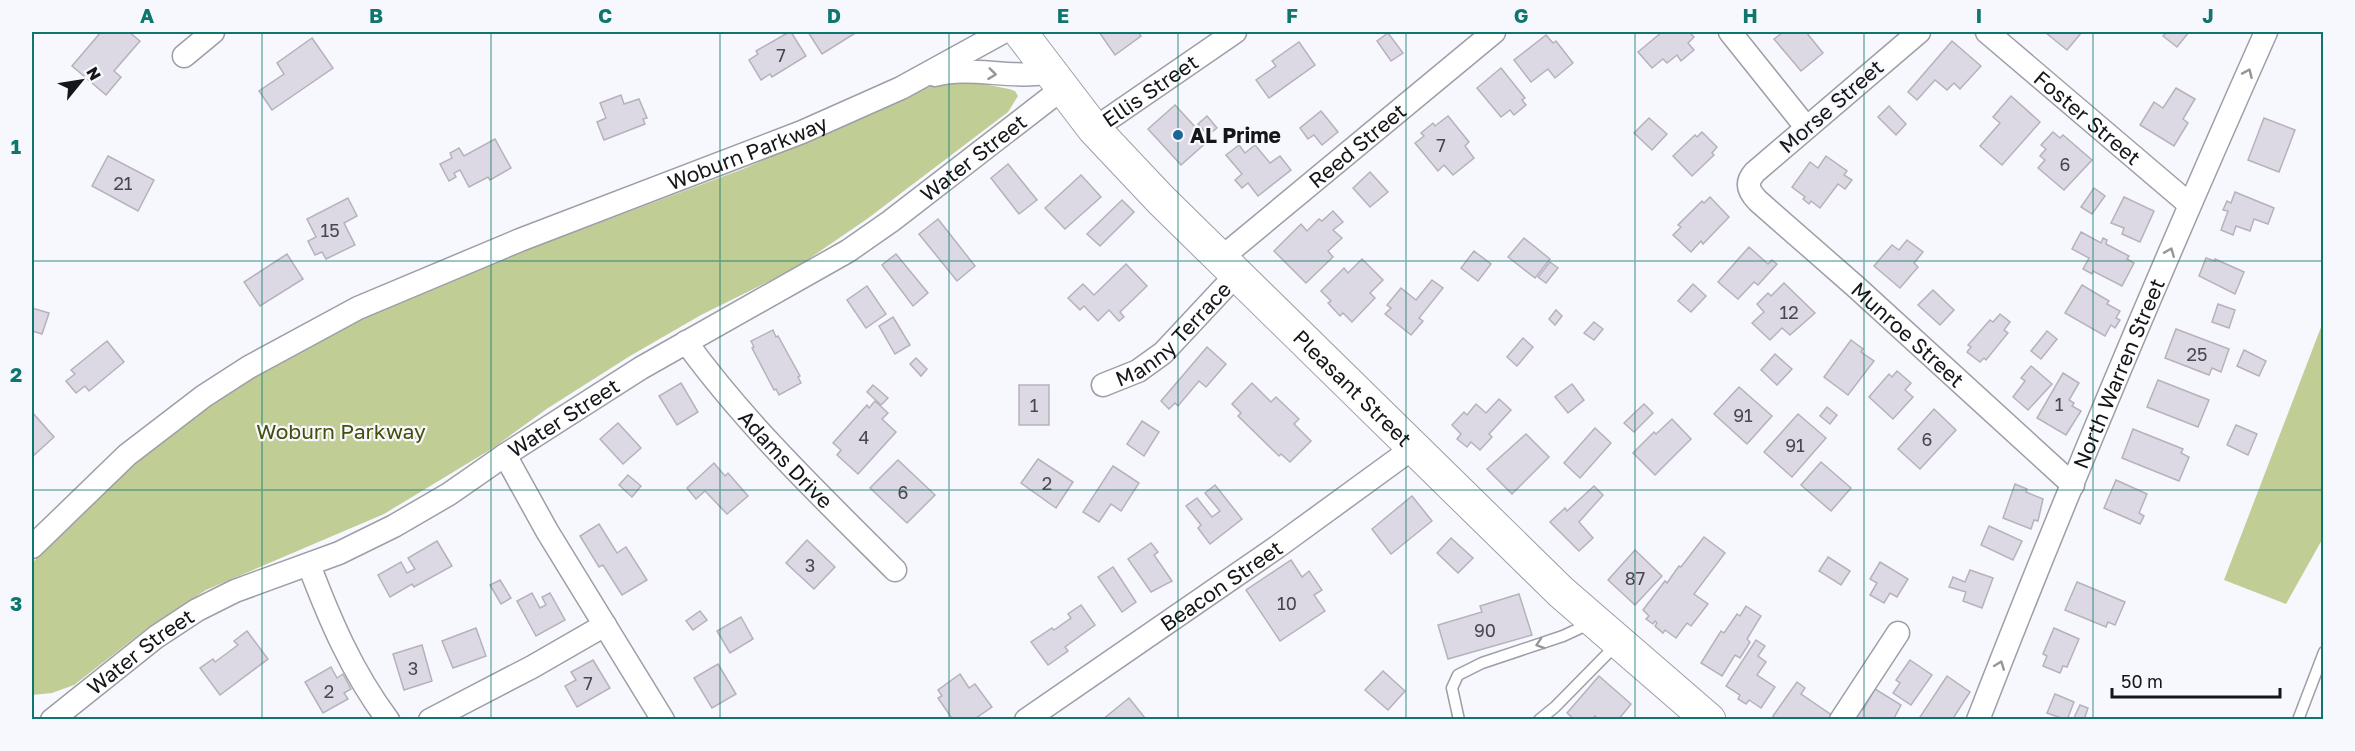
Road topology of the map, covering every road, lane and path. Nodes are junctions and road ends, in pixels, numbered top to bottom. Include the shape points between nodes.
1 (213, 32) edge
2 (1003, 32) edge
3 (1020, 32) edge
4 (1235, 32) edge
5 (1494, 32) edge
6 (1730, 32) edge
7 (1918, 32) edge
8 (1987, 32) edge
9 (2266, 32) edge
10 (184, 56) dead end
11 (1057, 80) junction
12 (914, 81) junction
13 (1806, 127) junction
14 (1094, 129) junction
15 (1748, 183) joint
16 (2189, 204) junction
17 (1228, 267) junction
18 (686, 342) junction
19 (1104, 385) dead end
20 (1413, 448) junction
21 (505, 455) junction
22 (2073, 485) junction
23 (32, 547) edge
24 (309, 565) junction
25 (895, 570) dead end
26 (1593, 621) junction
27 (605, 625) junction
28 (1898, 633) dead end
29 (1618, 641) junction
30 (2323, 656) edge
31 (52, 720) edge
32 (388, 720) edge
33 (430, 720) edge
34 (663, 720) edge
35 (1026, 720) edge
36 (1460, 720) edge
37 (1539, 720) edge
38 (1710, 720) edge
39 (1841, 720) edge
40 (1978, 720) edge
41 (2298, 720) edge

1 - 10 street
2 - 12 street, Woburn Parkway
3 - 11 main road, Pleasant Street
4 - 14 street, Ellis Street
5 - 17 street, Reed Street
6 - 13 street
7 - 13 street, Morse Street
8 - 16 street, Foster Street
16 -> 9 street, North Warren Street
12 -> 11 street, Woburn Parkway via 951,72
11 - 14 main road, Pleasant Street
11 - 18 street, Water Street via 863,242
12 - 23 street, Woburn Parkway via 802,132 520,240 358,308 204,396 127,455
13 - 15 street, Morse Street via 1755,172
14 - 17 main road, Pleasant Street
15 - 22 street, Munroe Street via 1758,201
22 -> 16 street, North Warren Street
17 - 19 street, Manny Terrace via 1163,353 1138,371
17 - 20 main road, Pleasant Street
18 - 21 street, Water Street
18 - 25 street, Adams Drive via 769,444
20 - 26 main road, Pleasant Street
20 - 35 street, Beacon Street
21 - 24 street, Water Street via 394,526
21 - 27 street
40 -> 22 street, North Warren Street
24 - 31 street, Water Street via 235,591 197,610
24 - 32 street via 348,658
26 - 29 main road, Pleasant Street
26 -> 36 lane via 1458,675 1452,688
27 - 33 street
27 - 34 street
28 - 39 street
29 - 37 lane
29 - 38 main road, Pleasant Street
30 - 41 lane

